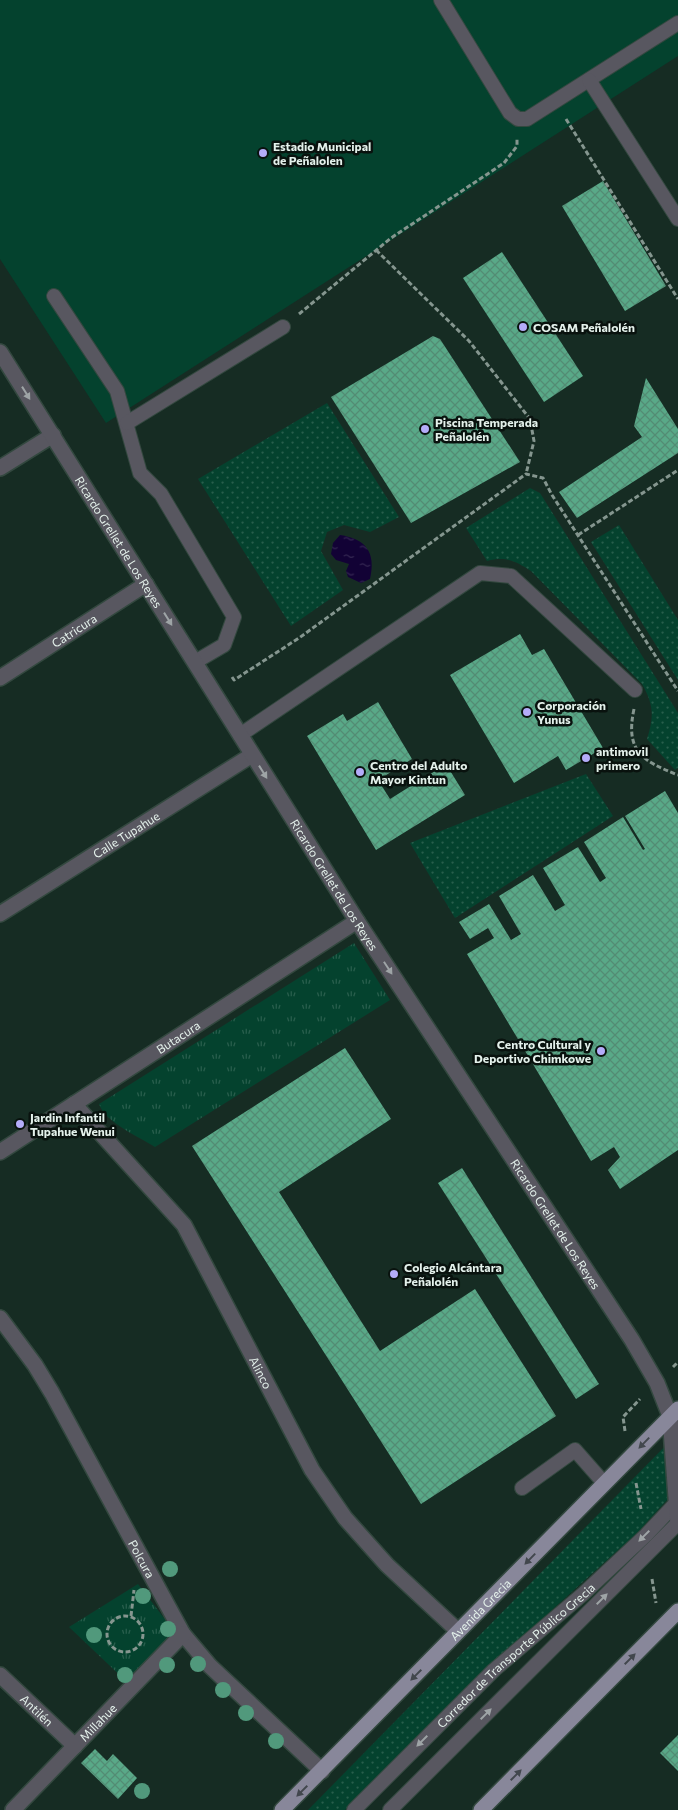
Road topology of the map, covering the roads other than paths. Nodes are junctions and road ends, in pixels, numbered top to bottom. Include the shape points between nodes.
1 (441, 0) edge
2 (678, 23) edge
3 (589, 80) junction
4 (678, 219) edge
5 (54, 296) dead end
6 (284, 327) road end
7 (0, 352) edge
8 (127, 423) junction
9 (53, 435) junction
10 (0, 468) edge
11 (146, 584) junction
12 (195, 662) junction
13 (0, 678) edge
14 (635, 690) road end
15 (240, 735) junction
16 (252, 755) junction
17 (0, 914) edge
18 (357, 922) junction
19 (74, 1104) junction
20 (0, 1152) edge
21 (0, 1318) edge
22 (674, 1412) edge
23 (604, 1483) junction
24 (522, 1488) dead end
25 (677, 1502) edge
26 (678, 1524) edge
27 (678, 1611) edge
28 (458, 1631) junction
29 (183, 1634) junction
30 (0, 1675) edge
31 (75, 1746) junction
32 (322, 1770) junction
33 (14, 1810) edge
34 (282, 1810) edge
35 (354, 1810) edge
36 (390, 1810) edge
37 (481, 1810) edge

1 - 3 lane via 510,113 518,119 527,119
2 - 3 lane
3 - 4 lane
5 - 8 lane via 117,391
6 - 8 lane
7 -> 9 street, Ricardo Grellet de Los Reyes
8 - 12 lane via 140,474 160,494 234,617 224,645
9 - 10 street
9 - 11 street, Ricardo Grellet de Los Reyes
11 -> 12 street, Ricardo Grellet de Los Reyes
11 - 13 street, Catricura
12 - 15 street, Ricardo Grellet de Los Reyes
14 - 15 lane via 511,576 480,573
15 - 16 street, Ricardo Grellet de Los Reyes
16 - 17 street, Calle Tupahue
16 -> 18 street, Ricardo Grellet de Los Reyes
18 - 19 street, Butacura
18 -> 22 street, Ricardo Grellet de Los Reyes via 632,1340
19 - 20 street, Butacura
19 - 28 street, Alinco via 184,1226 312,1470 339,1510 387,1565
21 - 29 street, Polcura via 52,1393
22 -> 23 main road, Avenida Grecia
22 - 25 street, Ricardo Grellet de Los Reyes
23 - 24 lane via 576,1450
23 -> 28 main road, Avenida Grecia
25 - 26 street, Ricardo Grellet de Los Reyes
25 -> 35 lane, Corredor de Transporte Público Grecia via 583,1594 494,1670
36 -> 26 lane, Corredor de Transporte Público Grecia
37 -> 27 main road
28 -> 32 main road, Avenida Grecia
29 - 31 street, Millahue
29 - 32 street, Polcura via 210,1666
30 - 31 street, Antilén
31 - 33 street, Millahue
32 -> 34 main road, Avenida Grecia

